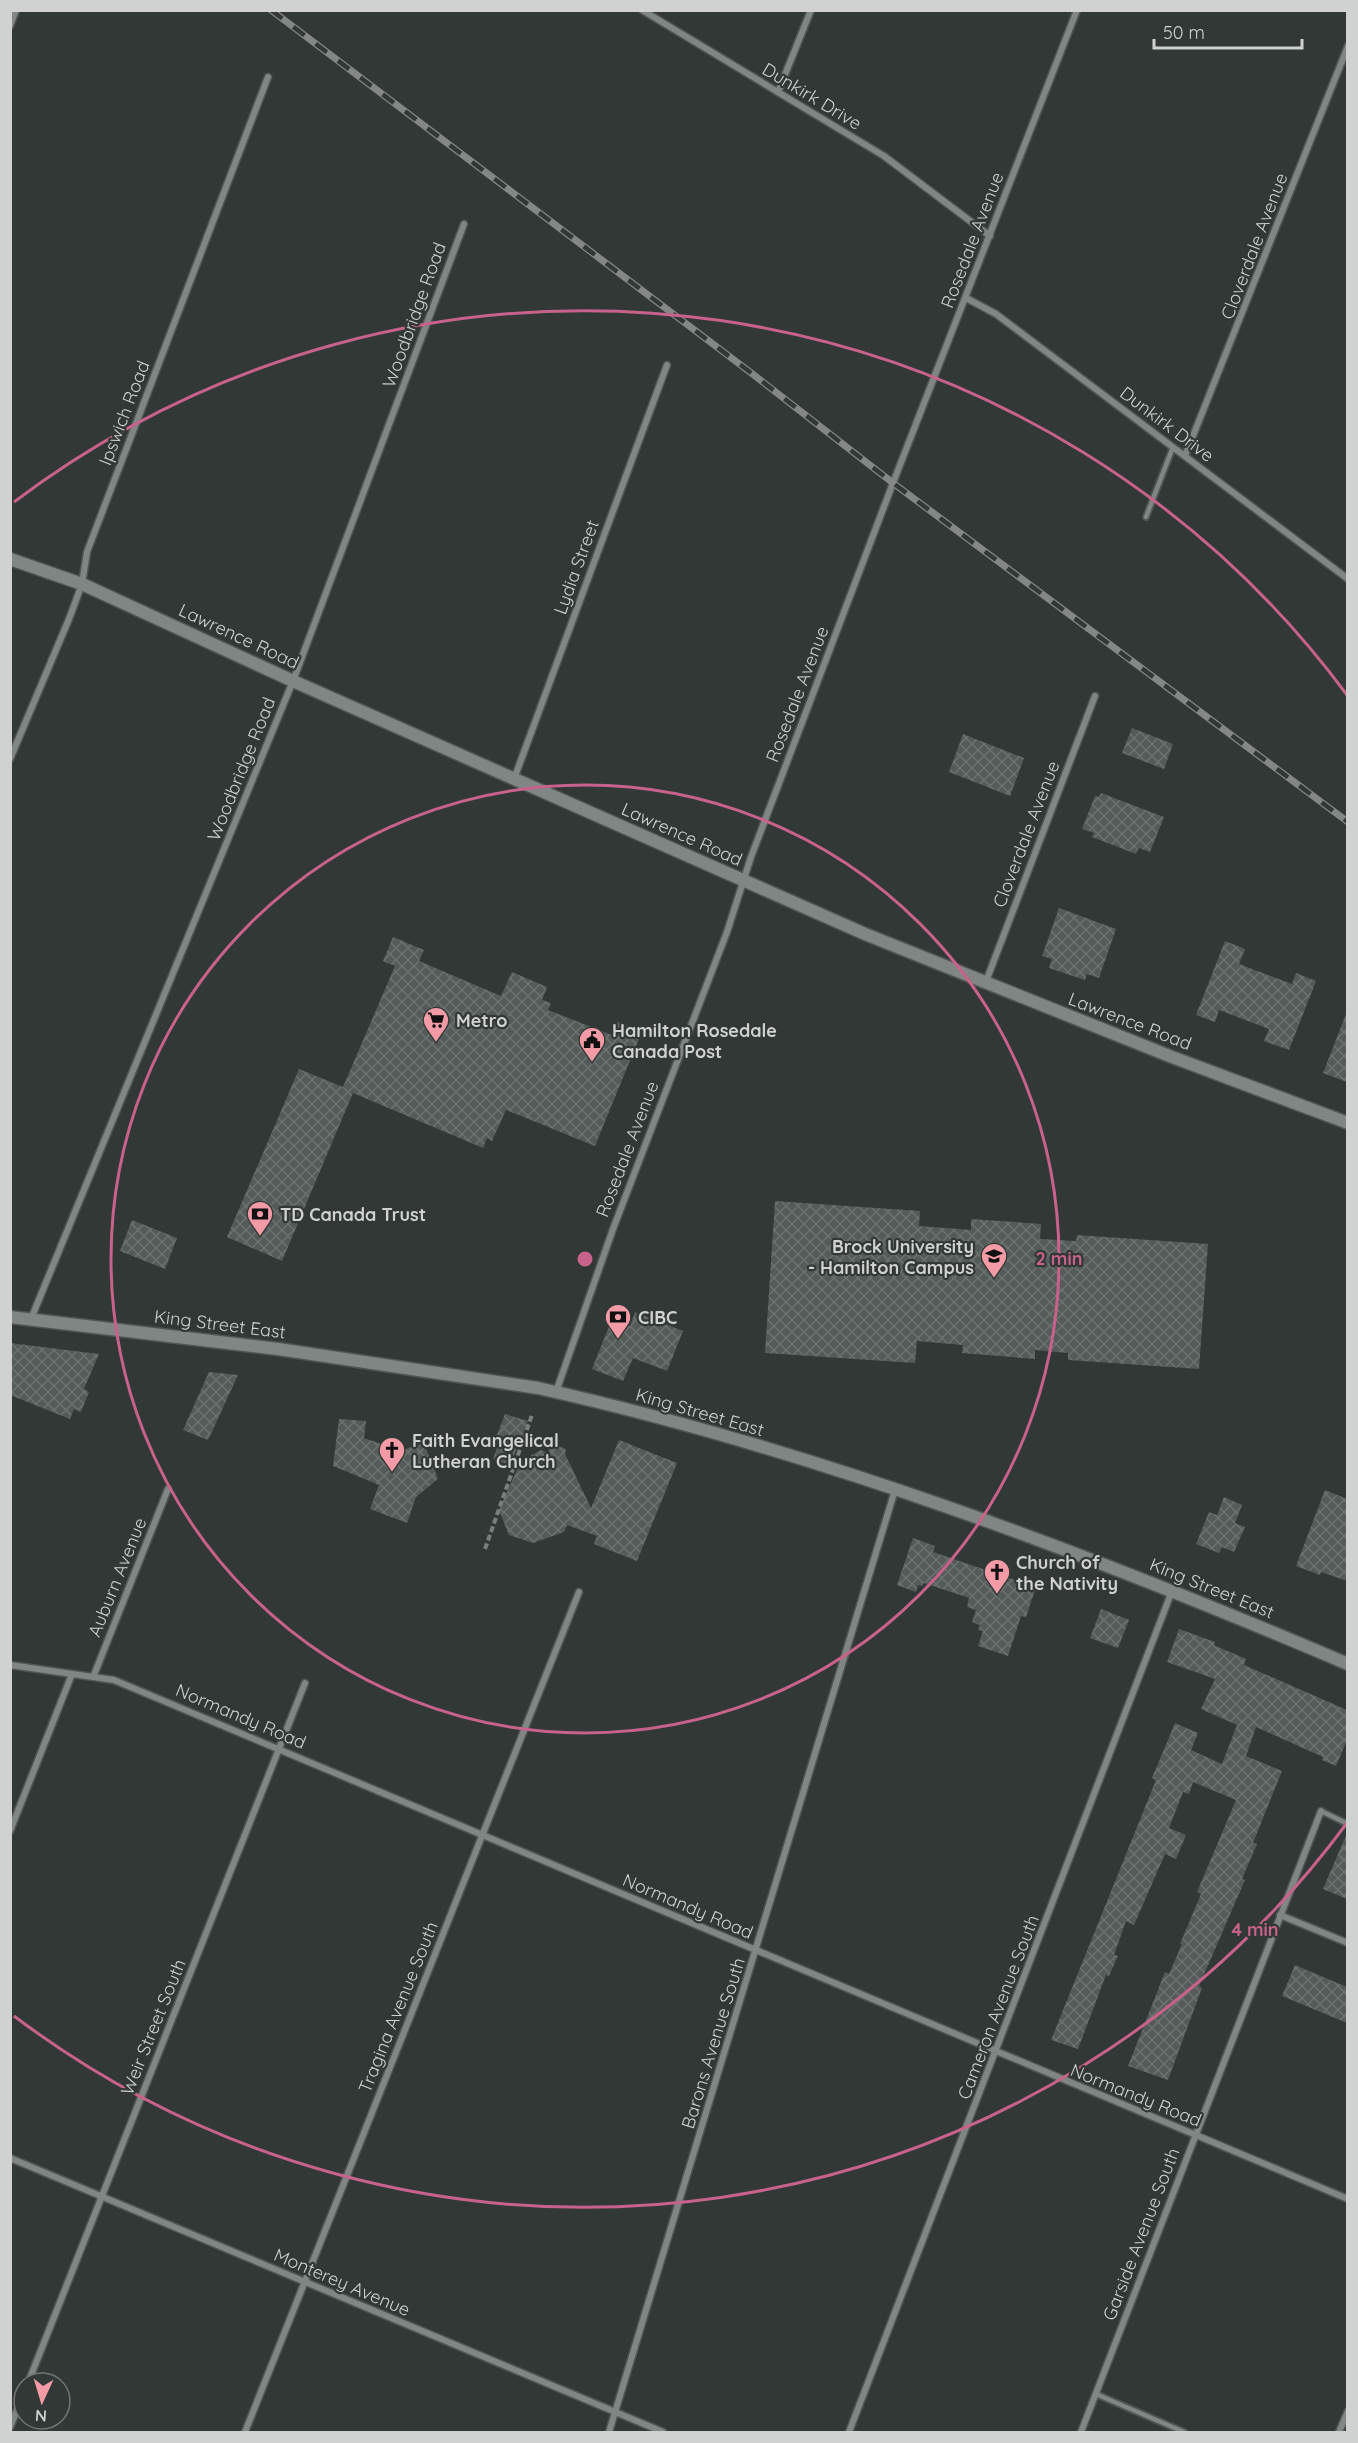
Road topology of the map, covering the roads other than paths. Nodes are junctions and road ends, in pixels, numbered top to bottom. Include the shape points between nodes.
1 (16, 10) edge
2 (642, 10) edge
3 (811, 10) edge
4 (1077, 10) edge
5 (10, 26) edge
6 (1347, 46) edge
7 (268, 77) dead end
8 (778, 92) junction
9 (464, 224) dead end
10 (990, 236) junction
11 (966, 298) junction
12 (667, 365) dead end
13 (1173, 447) junction
14 (1185, 456) junction
15 (1146, 518) dead end
16 (10, 559) edge
17 (1347, 579) edge
18 (82, 584) junction
19 (293, 681) junction
20 (1095, 696) dead end
21 (10, 759) edge
22 (514, 779) junction
23 (742, 880) junction
24 (985, 984) junction
25 (1347, 1123) edge
26 (10, 1317) edge
27 (31, 1319) junction
28 (556, 1392) junction
29 (168, 1490) dead end
30 (895, 1490) junction
31 (1172, 1591) junction
32 (579, 1592) dead end
33 (1347, 1664) edge
34 (10, 1665) edge
35 (72, 1674) junction
36 (94, 1675) junction
37 (305, 1683) dead end
38 (279, 1748) junction
39 (1321, 1811) joint
40 (1347, 1824) edge
41 (10, 1830) edge
42 (484, 1835) junction
43 (1280, 1915) junction
44 (1347, 1943) edge
45 (756, 1952) junction
46 (996, 2053) junction
47 (1195, 2135) junction
48 (10, 2158) edge
49 (102, 2196) junction
50 (1347, 2199) edge
51 (304, 2283) junction
52 (33, 2371) edge
53 (1096, 2394) junction
54 (1347, 2411) edge
55 (617, 2413) junction
56 (245, 2433) edge
57 (609, 2433) edge
58 (663, 2433) edge
59 (849, 2433) edge
60 (1081, 2433) edge
61 (1184, 2433) edge
62 (1339, 2433) edge

1 - 5 street
2 - 8 street, Dunkirk Drive
3 - 8 street
4 - 10 street, Rosedale Avenue
6 - 14 street, Cloverdale Avenue
7 - 18 street, Ipswich Road via 87,552
8 - 10 street, Dunkirk Drive via 884,156
9 - 19 street, Woodbridge Road
10 - 11 street, Rosedale Avenue
11 - 13 street, Dunkirk Drive via 996,314
11 - 23 street, Rosedale Avenue
12 - 22 street, Lydia Street
13 - 14 street, Dunkirk Drive
13 - 15 lane
14 - 17 street, Dunkirk Drive
16 - 18 street, Lawrence Road
18 - 19 street, Lawrence Road
18 - 21 street, Ipswich Road
19 - 22 street, Lawrence Road
19 - 27 street, Woodbridge Road
20 - 24 street, Cloverdale Avenue
22 - 23 street, Lawrence Road
23 - 24 street, Lawrence Road
23 - 28 street, Rosedale Avenue via 727,932 613,1229
24 - 25 street, Lawrence Road
26 - 27 street, King Street East
27 - 28 street, King Street East via 278,1349
28 - 30 street, King Street East via 723,1436
29 - 36 street, Auburn Avenue
30 - 31 street, King Street East
30 - 45 street, Barons Avenue South
31 - 33 street, King Street East
31 - 46 street, Cameron Avenue South
32 - 42 street, Tragina Avenue South
34 - 35 street, Normandy Road
35 - 36 street, Normandy Road
35 - 41 street
36 - 38 street, Normandy Road
37 - 38 street, Weir Street South
38 - 42 street, Normandy Road
38 - 49 street, Weir Street South
39 - 40 lane
39 - 43 street, Garside Avenue South
42 - 45 street, Normandy Road
42 - 51 street, Tragina Avenue South
43 - 44 street
43 - 47 street, Garside Avenue South
45 - 46 street, Normandy Road
45 - 55 street, Barons Avenue South
46 - 47 street, Normandy Road
46 - 59 street, Cameron Avenue South
47 - 50 street, Normandy Road
47 - 53 street, Garside Avenue South
48 - 49 street, Monterey Avenue
49 - 51 street, Monterey Avenue
49 - 52 street, Weir Street South
51 - 55 street, Monterey Avenue
51 - 56 street, Tragina Avenue South
53 - 60 street, Garside Avenue South
53 - 61 lane
54 - 62 street
55 - 57 street, Barons Avenue South
55 - 58 street, Monterey Avenue

